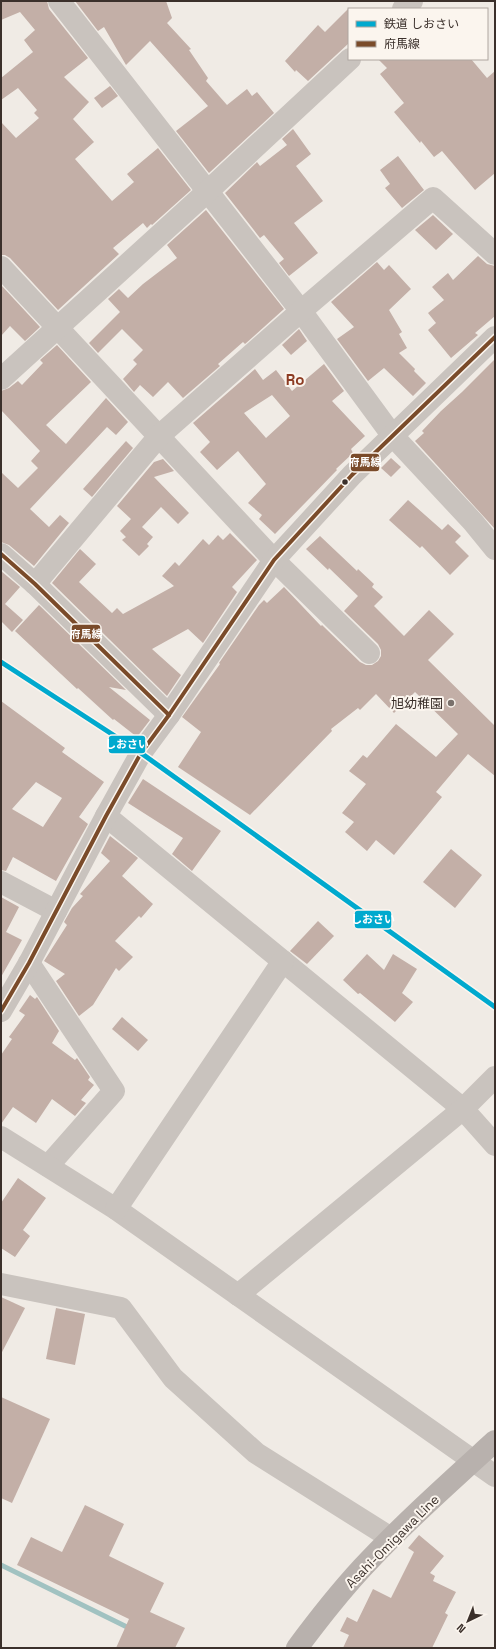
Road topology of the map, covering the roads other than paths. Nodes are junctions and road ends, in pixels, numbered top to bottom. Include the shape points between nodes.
1 (59, 1) edge
2 (412, 1) edge
3 (404, 8) edge
4 (349, 60) edge
5 (208, 191) junction
6 (495, 254) edge
7 (1, 267) edge
8 (301, 311) junction
9 (58, 327) junction
10 (495, 337) edge
11 (1, 379) edge
12 (392, 435) junction
13 (159, 436) junction
14 (495, 549) edge
15 (1, 554) edge
16 (274, 560) junction
17 (35, 584) junction
18 (369, 653) dead end
19 (169, 714) junction
20 (106, 816) junction
21 (1, 882) edge
22 (56, 911) junction
23 (283, 961) junction
24 (29, 963) junction
25 (1, 1011) edge
26 (495, 1077) edge
27 (463, 1109) junction
28 (1, 1137) edge
29 (495, 1145) edge
30 (48, 1166) junction
31 (116, 1209) junction
32 (1, 1284) edge
33 (238, 1295) junction
34 (495, 1441) edge
35 (474, 1461) junction
36 (495, 1476) edge
37 (391, 1538) junction
38 (296, 1648) edge

1 - 5 street
2 - 3 street
4 - 5 street
5 - 8 street
5 - 9 street
6 - 8 street via 433,198
7 - 9 street
8 - 12 street
8 - 13 street
9 - 11 street
9 - 13 street
10 - 12 street
12 - 14 street
12 - 16 street
13 - 16 street
13 - 17 street
15 - 17 street
16 - 18 street
16 - 19 street
17 - 19 street
19 - 20 street via 141,753
20 - 22 street
20 - 23 street
21 - 22 street
22 - 24 street
23 - 27 street
23 - 31 street
24 - 25 street
24 - 30 street via 114,1091
26 - 27 street
27 - 29 street
27 - 33 street
28 - 30 street
30 - 31 street
31 - 33 street
32 - 37 street via 121,1308 173,1378 256,1453
33 - 35 street
34 - 35 main road, Asahi-Omigawa Line
35 - 36 street
35 - 37 main road, Asahi-Omigawa Line
37 - 38 main road, Asahi-Omigawa Line via 322,1614

